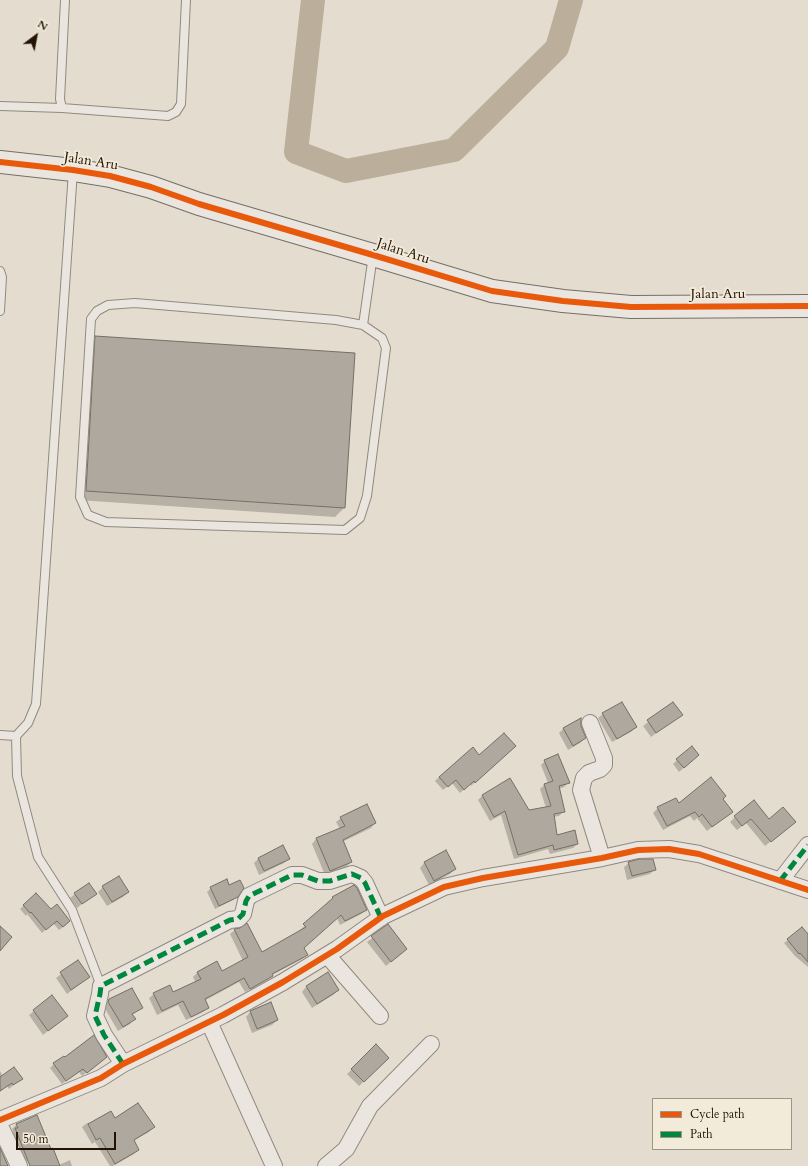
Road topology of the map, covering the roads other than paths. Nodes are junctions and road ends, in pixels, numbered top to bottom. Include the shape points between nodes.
1 (65, 0) edge
2 (186, 0) edge
3 (0, 106) edge
4 (62, 108) junction
5 (0, 162) edge
6 (73, 170) junction
7 (373, 255) junction
8 (0, 272) edge
9 (808, 306) edge
10 (0, 311) edge
11 (363, 324) junction
12 (590, 723) dead end
13 (0, 735) edge
14 (16, 736) junction
15 (808, 845) edge
16 (602, 858) junction
17 (780, 881) junction
18 (808, 890) edge
19 (381, 918) junction
20 (327, 955) junction
21 (101, 986) junction
22 (380, 1016) dead end
23 (209, 1022) junction
24 (431, 1044) dead end
25 (123, 1064) junction
26 (0, 1120) edge
27 (0, 1126) edge
28 (19, 1166) edge
29 (274, 1166) edge
30 (326, 1166) edge

1 - 4 lane via 60,99
2 - 4 lane via 181,104 176,112 168,116
3 - 4 lane
5 - 6 street, Jalan Aru
6 - 7 street, Jalan Aru via 131,181 199,204
6 - 14 lane via 36,704 28,723
7 - 9 street, Jalan Aru via 492,291 563,301 631,307
7 - 11 lane
8 - 10 lane
11 - 11 lane via 135,303 108,304 97,311 91,319 90,329 80,497 88,515 106,522 346,530 360,518 367,496 386,348 382,338
12 - 16 street via 604,758 604,765 584,778 581,790
13 - 14 lane
14 - 21 lane via 17,776 38,857 72,910
15 - 17 street
16 - 17 street via 638,850 669,849 699,854
16 - 19 street via 444,887
17 - 18 street
19 - 20 street
19 - 21 street via 365,883 358,876 352,874 330,881 318,881 302,875 292,875 249,896 243,914 238,918
20 - 22 street
20 - 23 street
21 - 25 street via 95,1016
23 - 25 street
23 - 29 street
24 - 30 street via 370,1106 346,1149
25 - 26 street via 101,1078
27 - 28 street

